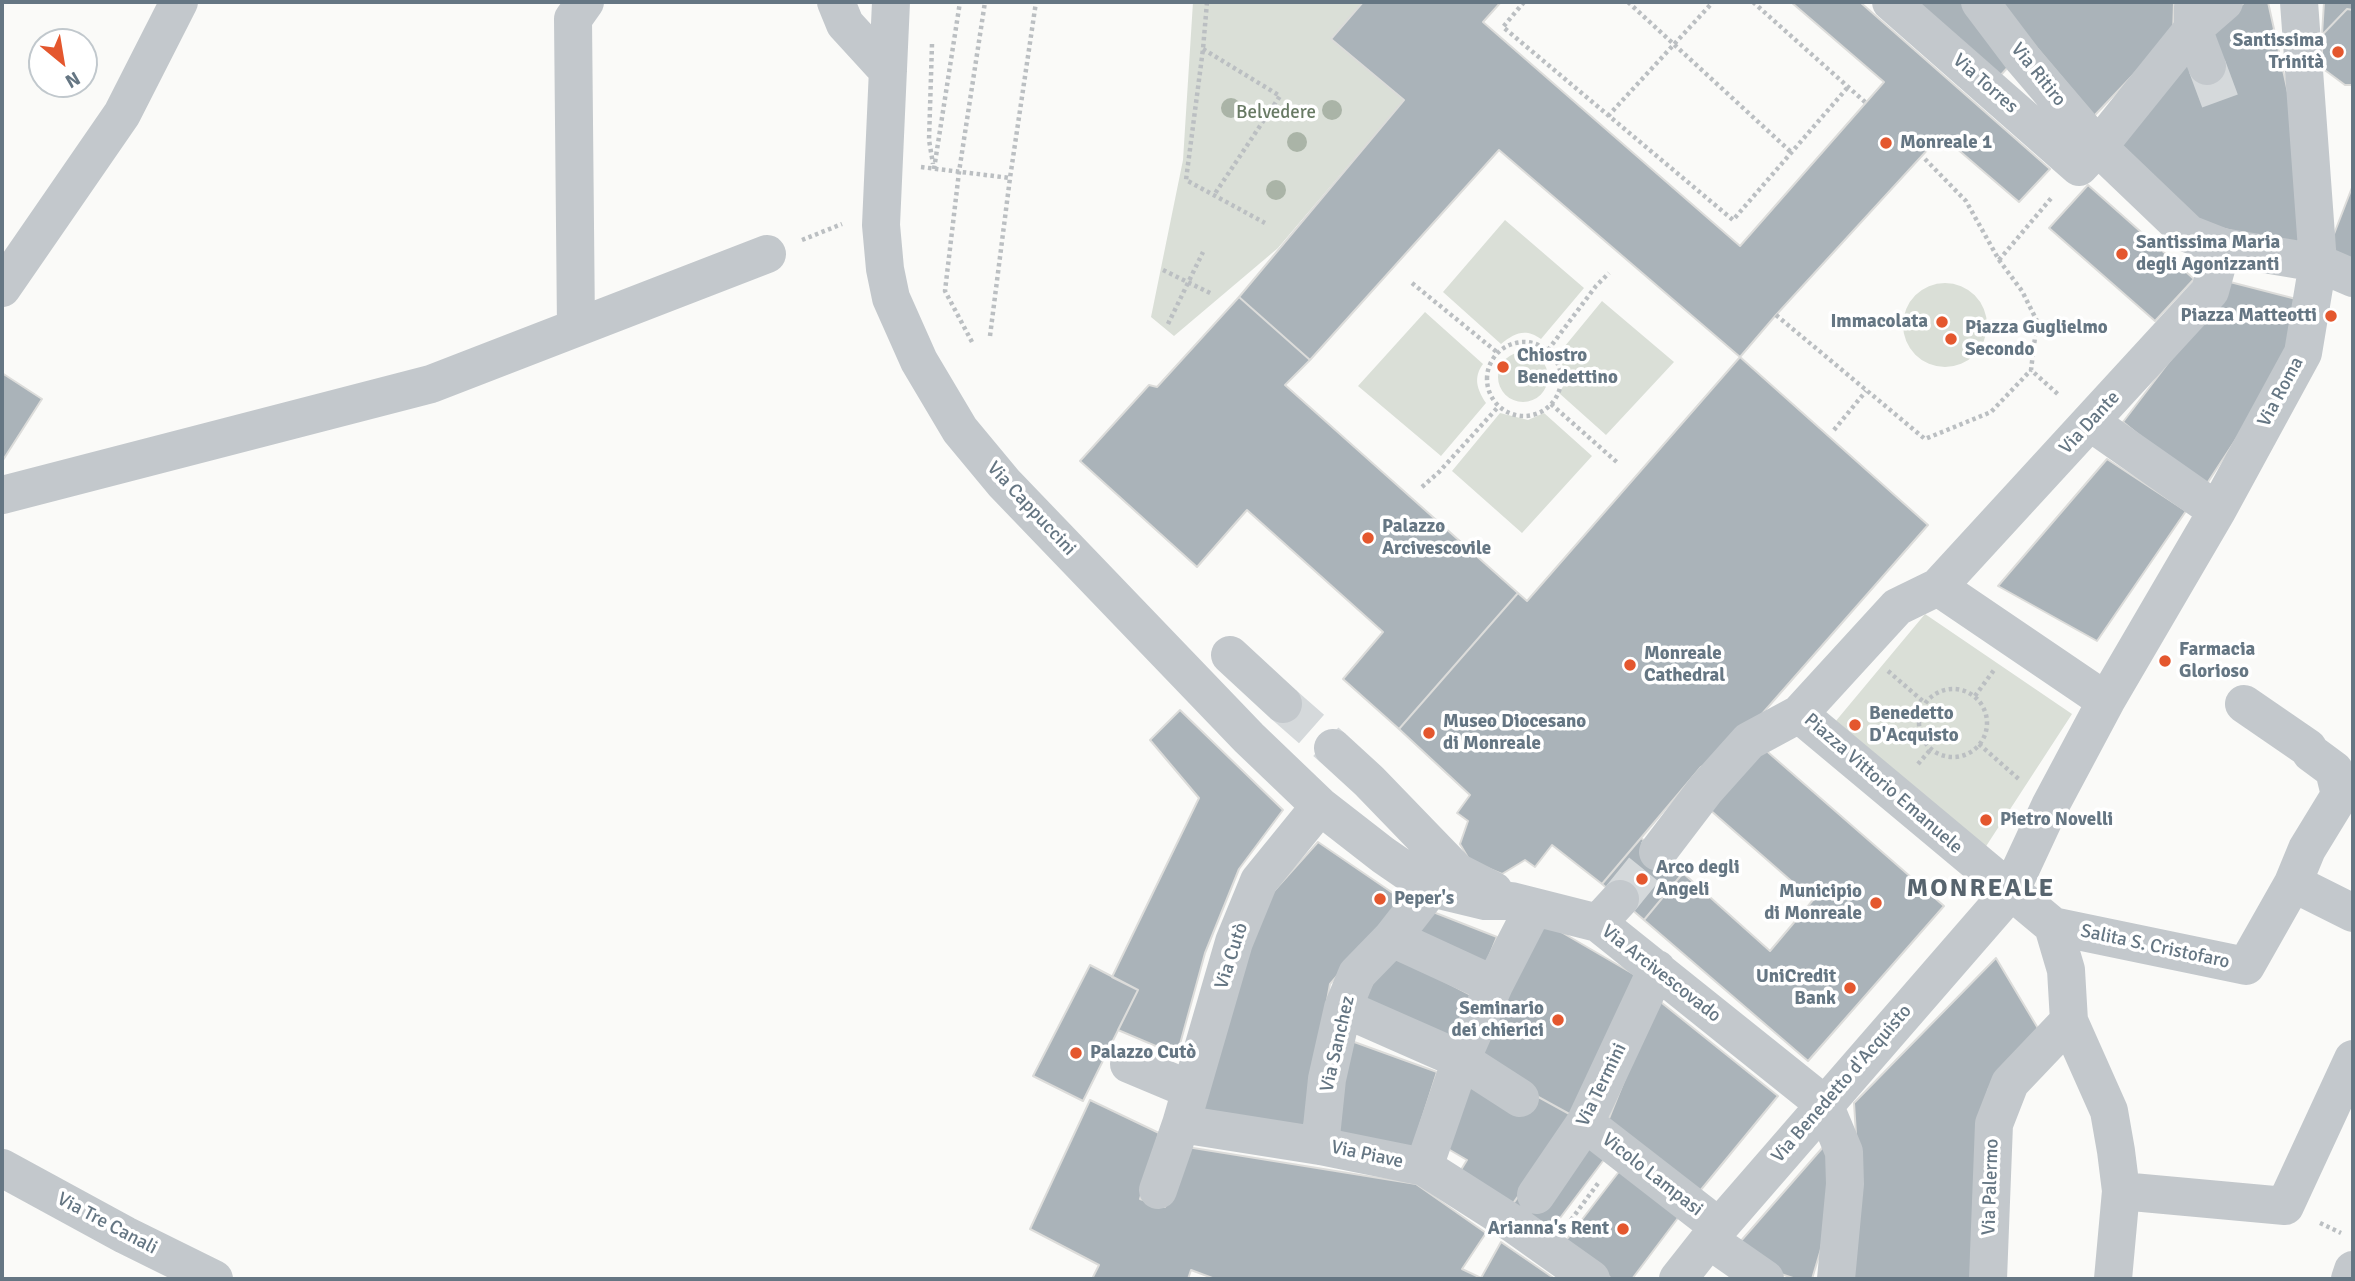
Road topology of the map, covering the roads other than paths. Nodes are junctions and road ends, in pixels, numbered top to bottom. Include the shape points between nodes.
1 (179, 2) edge
2 (584, 2) edge
3 (836, 2) edge
4 (891, 2) edge
5 (1891, 2) edge
6 (1980, 2) edge
7 (2224, 2) edge
8 (2299, 2) edge
9 (2193, 15) edge
10 (2207, 66) tunnel mouth
11 (888, 71) junction
12 (2088, 157) junction
13 (2222, 247) junction
14 (767, 254) road end
15 (2318, 263) junction
16 (2353, 278) edge
17 (2, 288) edge
18 (576, 328) junction
19 (2090, 422) junction
20 (2, 495) edge
21 (2217, 512) junction
22 (1938, 587) junction
23 (1230, 655) dead end
24 (2106, 701) junction
25 (1283, 704) tunnel mouth
26 (2244, 704) dead end
27 (1798, 714) junction
28 (1333, 748) tunnel mouth
29 (1320, 806) junction
30 (2050, 806) joint
31 (1658, 852) tunnel mouth
32 (2292, 883) junction
33 (1432, 888) junction
34 (2010, 892) junction
35 (1522, 904) junction
36 (2353, 913) edge
37 (2053, 926) junction
38 (1392, 938) junction
39 (1657, 969) junction
40 (1494, 985) junction
41 (1343, 1008) junction
42 (2069, 1021) junction
43 (2353, 1059) edge
44 (1461, 1060) junction
45 (1129, 1064) dead end
46 (1520, 1098) dead end
47 (1824, 1104) junction
48 (1186, 1107) junction
49 (1585, 1123) junction
50 (1320, 1146) junction
51 (1424, 1167) junction
52 (2, 1168) edge
53 (1158, 1190) dead end
54 (2120, 1191) junction
55 (1524, 1212) junction
56 (1714, 1233) junction
57 (2353, 1270) edge
58 (214, 1279) edge
59 (1591, 1279) edge
60 (1678, 1279) edge
61 (1765, 1279) edge
62 (1836, 1279) edge
63 (1988, 1279) edge
64 (2113, 1279) edge
65 (2350, 1279) edge

1 - 17 street via 122,114
2 - 18 street via 573,19
3 - 11 street via 845,24
4 - 11 street, Via Cappuccini
5 - 12 street, Via Torres
6 - 12 street, Via Ritiro
7 - 9 street
8 - 15 street, Via Roma
9 - 10 street
9 - 12 street
11 - 29 street, Via Cappuccini via 881,225 885,269 891,298 919,361 960,430 1004,482
12 - 13 street via 2189,234
13 - 15 street
13 - 19 street, Via Dante via 2210,291
14 - 18 street
15 - 16 street
15 - 21 street, Via Roma via 2303,354
18 - 20 street via 431,384
19 - 21 street
19 - 22 street, Via Dante
21 - 24 street, Via Roma
22 - 24 street
22 - 27 street, Piazza Vittorio Emanuele via 1897,607
23 - 25 street
24 - 30 street, Via Roma
26 - 32 street, Salita S. Cristofaro via 2334,770 2340,795
27 - 31 street via 1749,741
27 - 34 street, Piazza Vittorio Emanuele
28 - 35 street via 1457,872
29 - 33 street, Via Cappuccini
29 - 48 street, Via Cutò via 1259,881 1234,942
30 - 34 street, Via Benedetto d'Acquisto
32 - 36 street
32 - 37 street, Salita S. Cristofaro via 2246,966
33 - 35 street, Via Arcivescovado via 1485,901
33 - 38 street, Via Sanchez
34 - 37 street
34 - 47 street, Via Benedetto d'Acquisto
35 - 39 street, Via Arcivescovado via 1609,911
35 - 40 street
37 - 42 street via 2066,970
38 - 40 street
38 - 41 street, Via Sanchez via 1357,974
39 - 47 street, Via Arcivescovado
39 - 49 street, Via Termini
40 - 44 street
41 - 44 street
41 - 50 street, Via Sanchez via 1327,1079
42 - 54 street via 2109,1111
42 - 63 street, Via Palermo via 2010,1083 1994,1124
43 - 54 street via 2285,1206
44 - 46 street
44 - 51 street
45 - 48 street, Via Piave
47 - 56 street, Via Benedetto d'Acquisto
47 - 62 street via 1844,1152
48 - 50 street, Via Piave
48 - 53 street
49 - 55 street, Via Termini
49 - 56 street, Vicolo Lampasi
50 - 51 street, Via Piave
51 - 55 street, Via Piave
52 - 58 street, Via Tre Canali
54 - 64 street
55 - 59 street, Via Piave via 1549,1249
56 - 60 street, Via Benedetto d'Acquisto
56 - 61 street, Vicolo Lampasi
57 - 65 street

